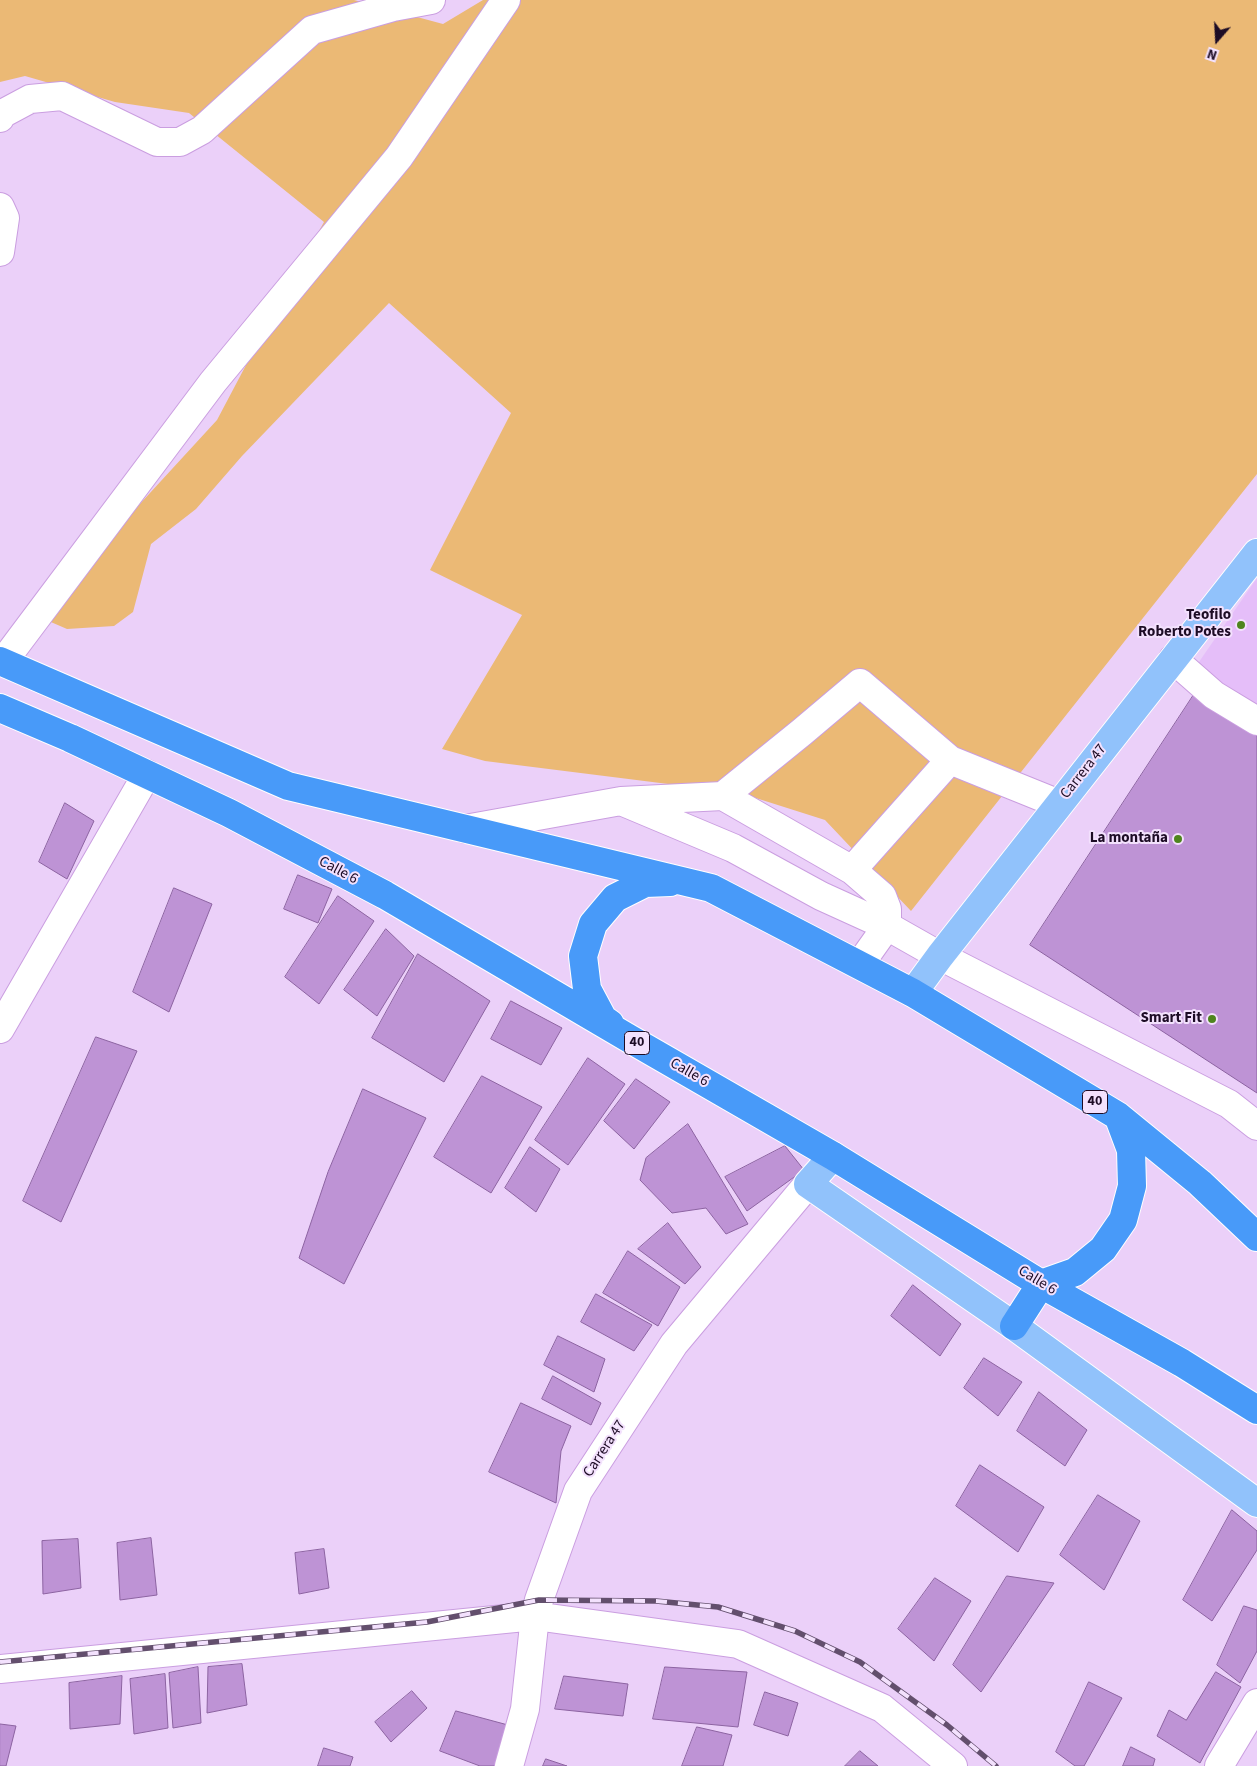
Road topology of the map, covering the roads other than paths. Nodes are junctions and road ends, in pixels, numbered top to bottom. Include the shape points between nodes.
1 (431, 0) edge
2 (506, 0) edge
3 (0, 118) edge
4 (0, 207) edge
5 (0, 252) edge
6 (1257, 553) edge
7 (1173, 660) junction
8 (1, 661) edge
9 (0, 708) edge
10 (1257, 721) edge
11 (950, 760) junction
12 (147, 774) junction
13 (723, 796) junction
14 (621, 801) junction
15 (1059, 804) junction
16 (465, 829) junction
17 (852, 870) junction
18 (711, 888) junction
19 (887, 926) junction
20 (940, 956) junction
21 (860, 964) junction
22 (913, 993) junction
23 (0, 1029) edge
24 (630, 1039) junction
25 (1118, 1116) junction
26 (1257, 1126) edge
27 (833, 1156) junction
28 (808, 1184) junction
29 (1257, 1237) edge
30 (1041, 1284) junction
31 (1014, 1326) junction
32 (1257, 1410) edge
33 (1257, 1503) edge
34 (535, 1616) junction
35 (0, 1669) edge
36 (1257, 1703) edge
37 (509, 1766) edge
38 (953, 1766) edge
39 (1219, 1766) edge

1 - 3 street via 393,7 312,30 202,130 180,142 157,142 62,96 30,98
2 - 8 street via 399,157 213,382
4 - 5 street via 4,218
6 - 7 main road, Carrera 47
7 - 10 street via 1214,695
7 - 15 main road, Carrera 47
8 - 16 highway, 40 via 288,786
9 - 12 highway, Calle 6 / 40
11 - 13 street via 860,683
11 - 15 street
11 - 17 street
12 - 23 street
12 - 24 highway, Calle 6 / 40 via 385,895
13 - 14 street
13 - 17 street
14 - 16 street
14 - 19 street via 732,848 821,896
15 - 20 main road, Carrera 47
16 - 18 highway, 40
17 - 19 street via 882,896 887,909
18 - 21 highway, 40
18 - 24 highway via 677,882 645,883 615,898 593,924 583,956 587,989 603,1019
19 - 20 street
19 - 21 street
20 - 22 main road, Carrera 47
20 - 26 street via 1229,1104
21 - 22 highway, 40
22 - 25 highway, 40
24 - 27 highway, Calle 6 / 40
25 - 29 highway, 40 via 1200,1183
25 - 30 highway via 1131,1150 1132,1186 1123,1220 1103,1250 1074,1272
27 - 28 main road
27 - 30 highway, Calle 6 / 40
28 - 31 main road
28 - 34 street, Carrera 47 via 674,1344 578,1492
30 - 31 highway
30 - 32 highway, Calle 6 / 40 via 1182,1363
31 - 33 main road
34 - 35 street
34 - 37 street, Carrera 47 via 525,1709
34 - 38 street via 738,1644 882,1708
36 - 39 street

